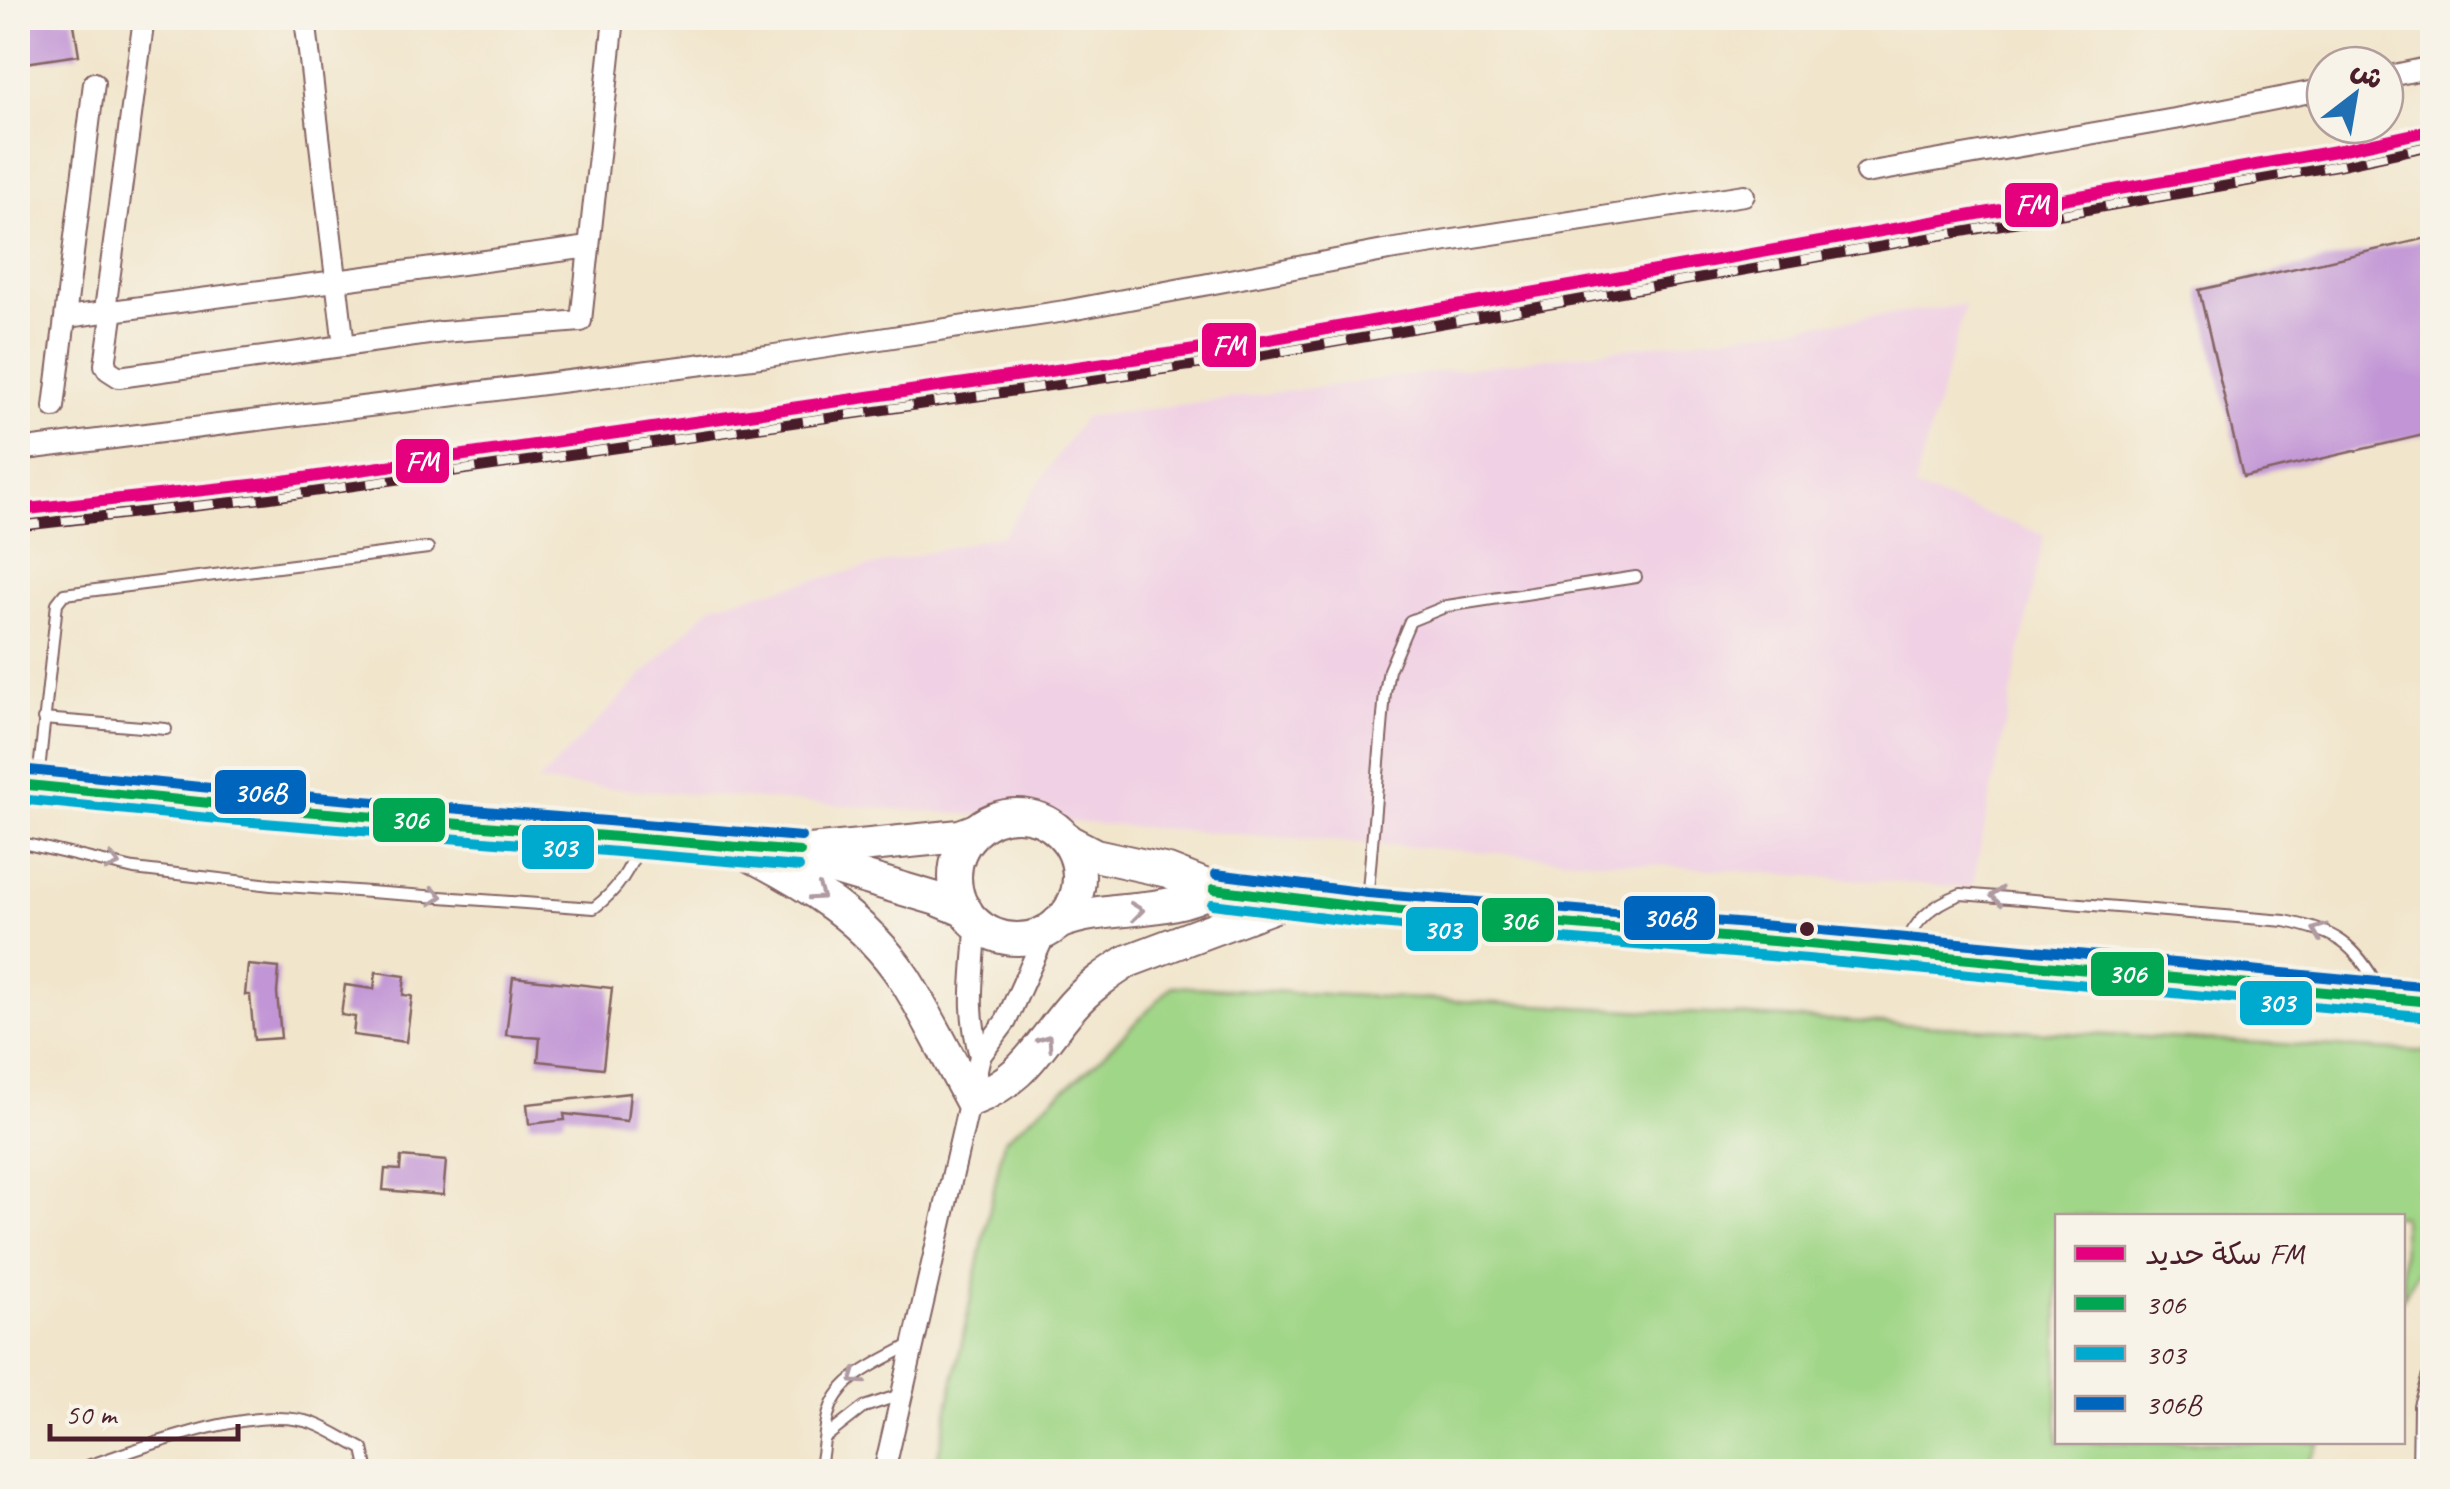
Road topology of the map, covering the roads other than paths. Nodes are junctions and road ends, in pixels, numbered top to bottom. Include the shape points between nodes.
1 (144, 18) edge
2 (305, 18) edge
3 (614, 18) edge
4 (2432, 67) edge
5 (2405, 73) edge
6 (94, 83) dead end
7 (2305, 93) edge
8 (1866, 174) dead end
9 (1744, 195) dead end
10 (588, 248) junction
11 (336, 280) junction
12 (109, 310) junction
13 (67, 318) junction
14 (344, 346) junction
15 (54, 407) dead end
16 (18, 450) edge
17 (428, 548) dead end
18 (1636, 577) dead end
19 (44, 719) junction
20 (166, 728) dead end
21 (28, 784) edge
22 (976, 830) junction
23 (643, 838) junction
24 (18, 842) edge
25 (1068, 842) junction
26 (734, 846) junction
27 (800, 852) junction
28 (1214, 889) junction
29 (1292, 899) junction
30 (1366, 908) junction
31 (971, 917) junction
32 (1052, 927) junction
33 (1902, 953) junction
34 (2385, 998) junction
35 (2432, 1002) edge
36 (980, 1056) junction
37 (971, 1100) junction
38 (916, 1342) junction
39 (2432, 1380) edge
40 (903, 1394) junction
41 (827, 1436) junction
42 (69, 1472) edge
43 (368, 1472) edge
44 (819, 1472) edge
45 (884, 1472) edge
46 (2423, 1472) edge

1 - 12 street
2 - 11 street
3 - 10 street
4 - 5 street
6 - 13 street
7 - 8 street
9 - 16 street via 768,356
10 - 11 street
10 - 14 street via 581,320
11 - 12 street
11 - 14 street
12 - 13 street
12 - 14 street via 105,364 119,377
13 - 15 street
17 - 19 lane via 64,594 57,603
18 - 30 lane via 1447,606 1410,621 1385,693
19 - 20 lane
19 - 21 lane
21 - 23 main road
22 - 25 main road via 1002,816 1032,816
22 - 27 main road
22 - 31 main road via 955,869 959,898
24 -> 23 lane via 134,869 594,908 628,874
23 - 26 main road
25 - 28 main road
25 - 32 main road via 1079,884
26 - 27 main road
26 -> 37 main road via 798,880 870,936 904,978
27 - 31 main road
28 - 29 main road
32 -> 28 main road via 1088,914 1165,908
29 - 30 main road
37 -> 29 main road via 1027,1066 1076,1001 1110,972
30 - 33 main road
31 - 32 main road via 1002,937 1032,937
31 - 36 street via 971,1026
32 - 36 street via 1006,1021
33 - 34 main road
34 -> 33 lane via 2361,955 2285,921 1961,894 1924,915
34 - 35 main road
36 - 37 street
37 - 38 street
38 - 40 street
38 -> 41 lane via 840,1390
39 - 46 street via 2424,1406
40 - 41 lane via 864,1406
40 - 45 street
41 - 44 lane
42 - 43 lane via 216,1425 282,1417 313,1423 363,1449

